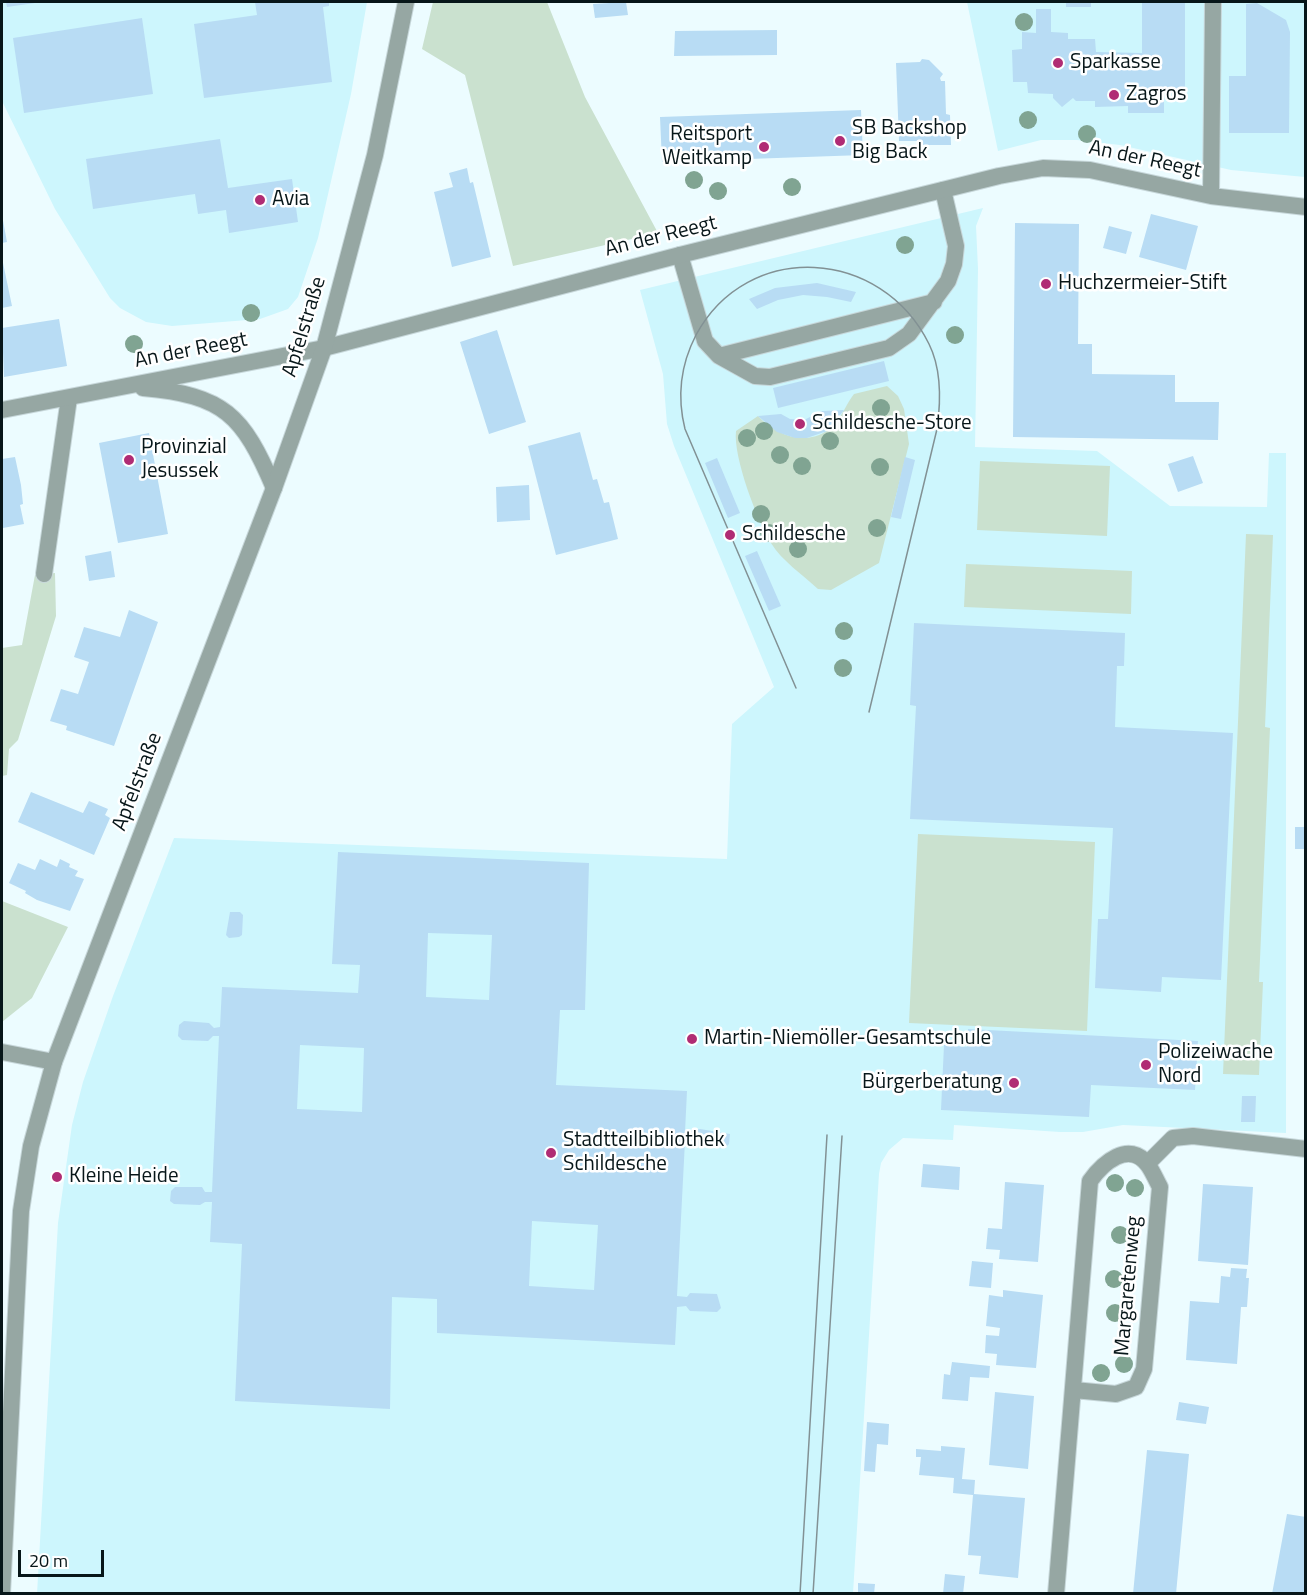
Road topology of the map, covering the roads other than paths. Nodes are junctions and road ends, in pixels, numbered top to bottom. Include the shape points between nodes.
1 (406, 2) edge
2 (1213, 2) edge
3 (943, 190) junction
4 (1211, 196) junction
5 (1305, 207) edge
6 (680, 255) junction
7 (934, 302) junction
8 (324, 348) junction
9 (719, 356) junction
10 (124, 386) junction
11 (69, 398) junction
12 (2, 410) edge
13 (274, 488) junction
14 (44, 574) dead end
15 (2, 1052) edge
16 (54, 1062) junction
17 (1305, 1149) edge
18 (1147, 1164) junction
19 (1074, 1390) junction
20 (2, 1593) edge
21 (1056, 1593) edge

1 - 8 street, Apfelstraße via 375,155
2 - 4 street, An der Reegt
3 - 4 street, An der Reegt via 1043,168 1066,168
3 - 6 street, An der Reegt
3 - 7 street via 956,256 948,281
4 - 5 street, An der Reegt
6 - 8 street, An der Reegt
6 - 9 street via 700,329
7 - 9 street
7 - 9 street via 899,343 873,352 770,377 755,376
8 - 10 street, An der Reegt
8 - 13 street, Apfelstraße
10 - 11 street, An der Reegt
10 - 13 street, An der Reegt via 200,397 221,407 237,420 259,454
11 - 12 street, An der Reegt
11 - 14 street
13 - 16 street, Apfelstraße
15 - 16 street
16 - 20 street, Apfelstraße via 31,1146 21,1211
17 - 18 street via 1193,1136 1173,1138
18 - 19 street via 1137,1156 1120,1155 1102,1164 1090,1182
18 - 19 street, Margaretenweg via 1160,1187 1144,1369 1136,1387 1116,1394
19 - 21 street

